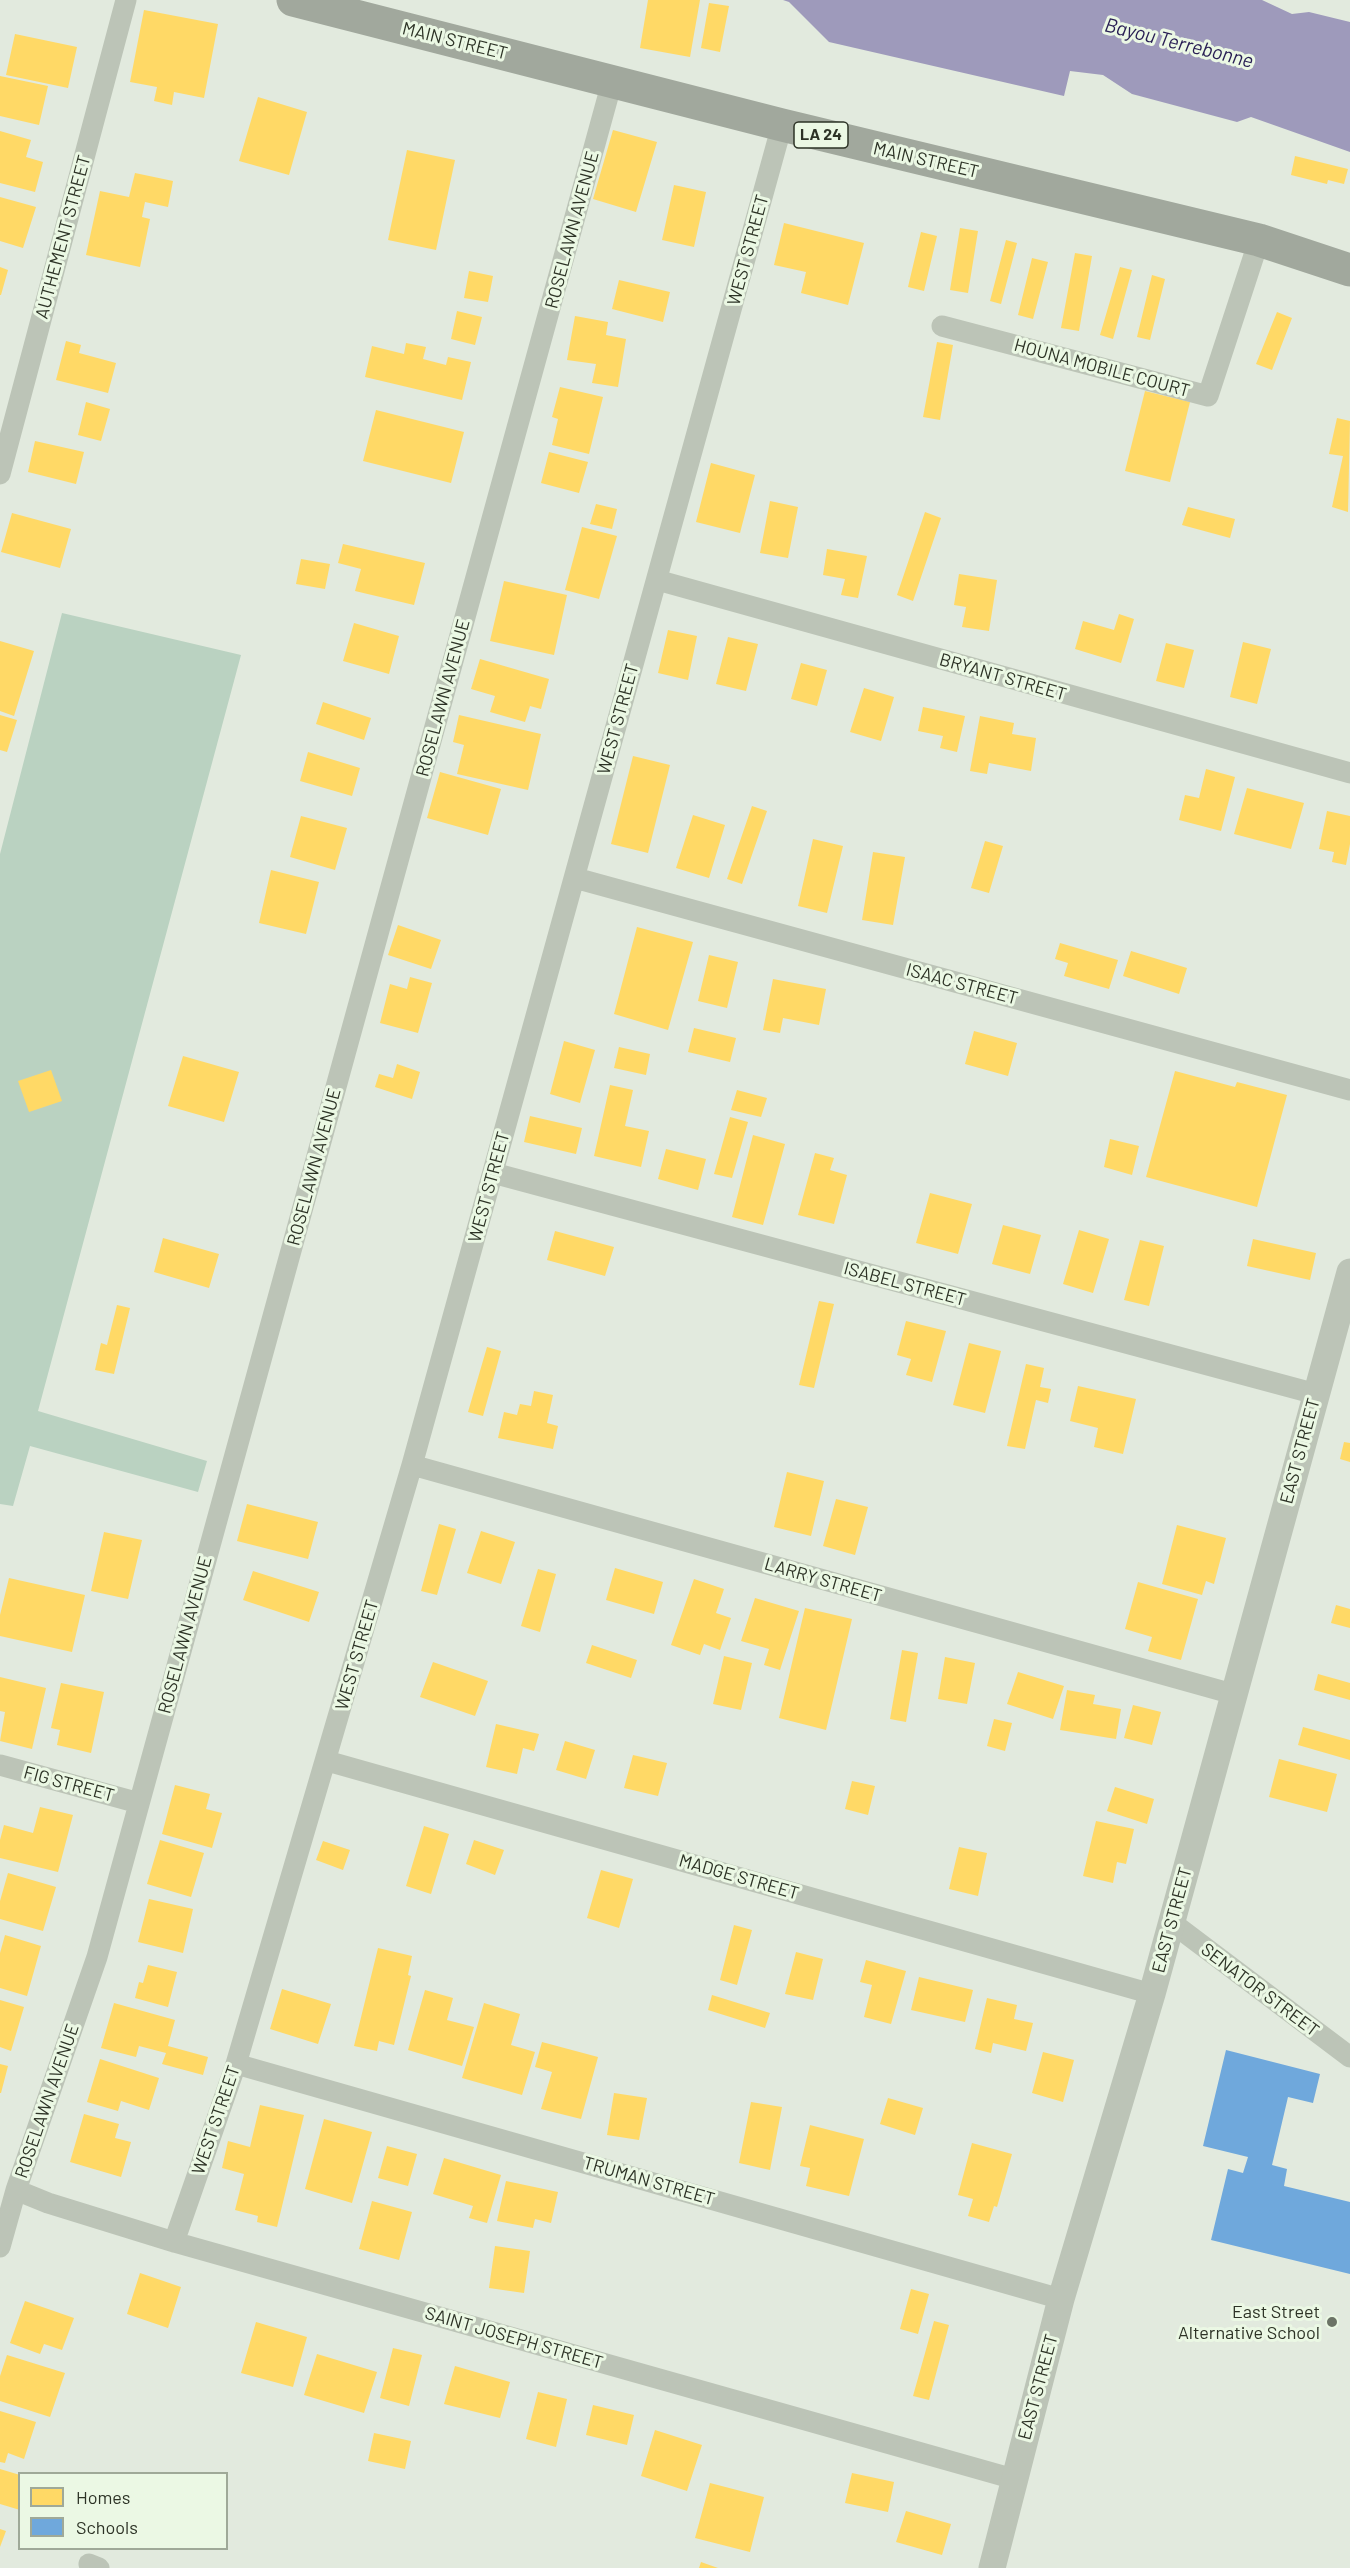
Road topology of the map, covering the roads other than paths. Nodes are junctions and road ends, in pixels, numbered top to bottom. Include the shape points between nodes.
1 (126, 0) edge
2 (292, 0) edge
3 (612, 82) junction
4 (782, 125) junction
5 (1258, 240) junction
6 (1350, 270) edge
7 (942, 327) dead end
8 (0, 474) edge
9 (657, 580) junction
10 (1350, 773) edge
11 (575, 878) junction
12 (1350, 1090) edge
13 (493, 1173) junction
14 (1350, 1272) edge
15 (1316, 1394) junction
16 (412, 1465) junction
17 (1233, 1694) junction
18 (327, 1761) junction
19 (0, 1765) edge
20 (139, 1803) junction
21 (1171, 1922) junction
22 (1152, 1994) junction
23 (1350, 2057) edge
24 (236, 2064) junction
25 (16, 2190) junction
26 (174, 2242) junction
27 (0, 2247) edge
28 (1061, 2299) junction
29 (1014, 2479) junction
30 (992, 2568) edge

1 - 8 street, AUTHEMENT STREET
2 - 3 main road, MAIN STREET / LA 24
3 - 4 main road, MAIN STREET / LA 24
3 - 20 street, ROSELAWN AVENUE
4 - 5 main road, MAIN STREET / LA 24
4 - 9 street, WEST STREET
5 - 6 main road, MAIN STREET / LA 24
5 - 7 street, HOUNA MOBILE COURT via 1208,396
9 - 10 street, BRYANT STREET
9 - 11 street, WEST STREET
11 - 12 street, ISAAC STREET
11 - 13 street, WEST STREET
13 - 15 street, ISABEL STREET
13 - 16 street, WEST STREET
14 - 15 street, EAST STREET
15 - 17 street, EAST STREET
16 - 17 street, LARRY STREET
16 - 18 street, WEST STREET
17 - 21 street, EAST STREET
18 - 22 street, MADGE STREET
18 - 24 street, WEST STREET
19 - 20 street, FIG STREET
20 - 25 street, ROSELAWN AVENUE via 97,1957
21 - 22 street, EAST STREET
21 - 23 street, SENATOR STREET
22 - 28 street, EAST STREET
24 - 26 street, WEST STREET
24 - 28 street, TRUMAN STREET
25 - 26 street, SAINT JOSEPH STREET
25 - 27 street, ROSELAWN AVENUE
26 - 29 street, SAINT JOSEPH STREET
28 - 29 street, EAST STREET
29 - 30 street, EAST STREET

